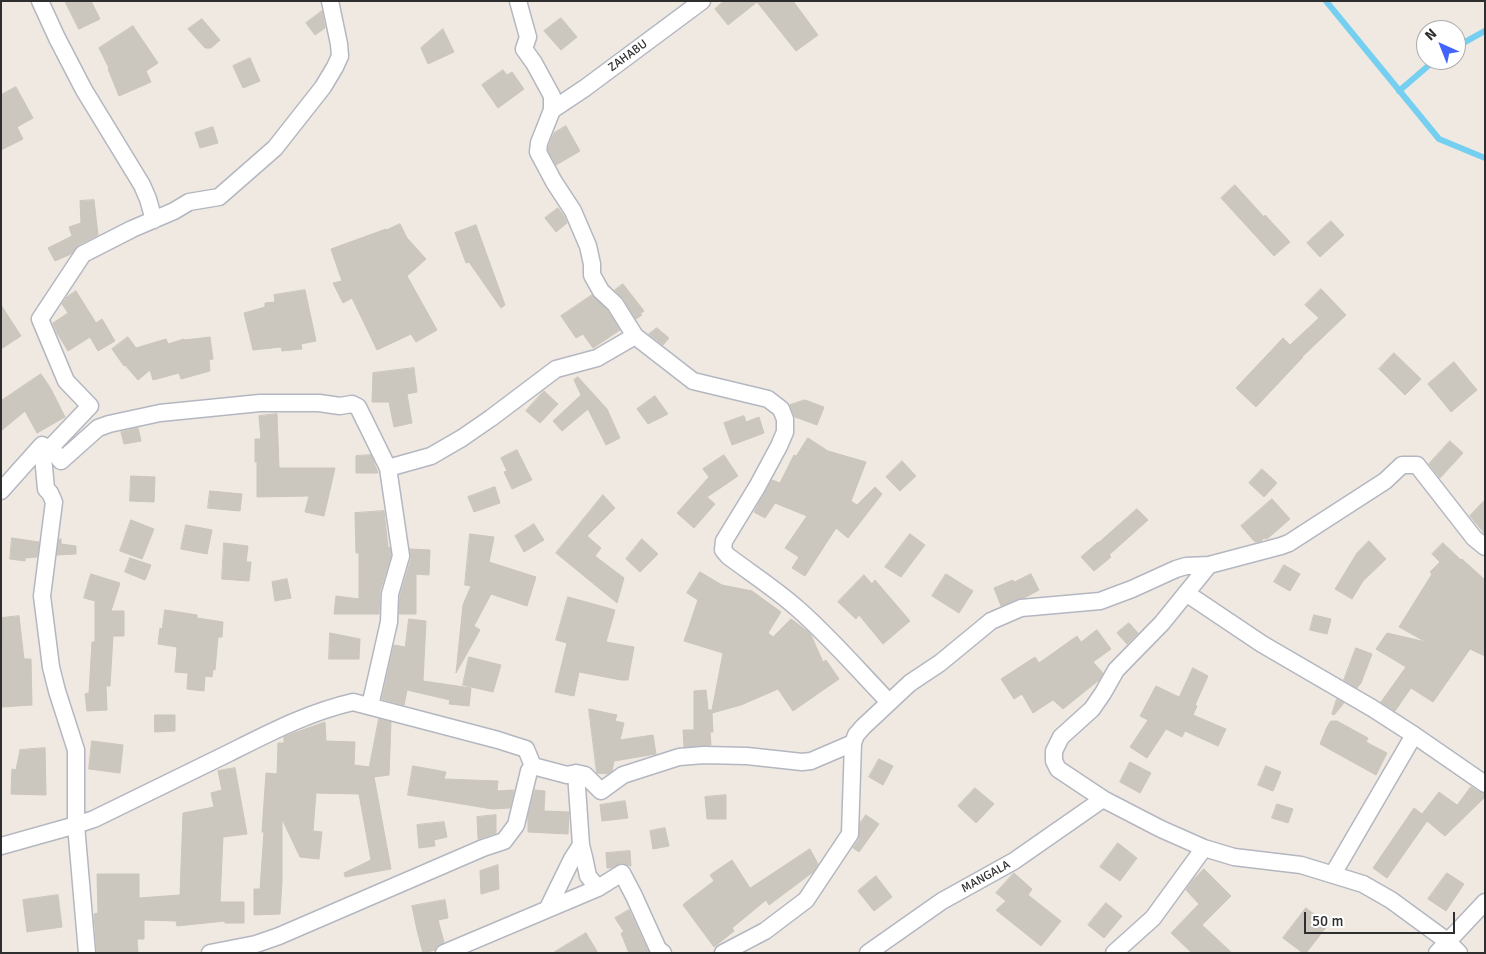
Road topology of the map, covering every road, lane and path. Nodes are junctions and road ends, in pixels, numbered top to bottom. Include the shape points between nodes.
1 (40, 1) edge
2 (330, 1) edge
3 (518, 1) edge
4 (702, 1) edge
5 (552, 110) junction
6 (154, 220) junction
7 (635, 336) junction
8 (388, 468) junction
9 (1, 491) edge
10 (1485, 547) edge
11 (1210, 565) junction
12 (1186, 592) junction
13 (889, 702) junction
14 (370, 706) junction
15 (1414, 735) junction
16 (853, 743) junction
17 (533, 766) junction
18 (576, 774) junction
19 (1485, 784) edge
20 (1103, 800) junction
21 (76, 825) junction
22 (582, 845) junction
23 (1, 846) edge
24 (1204, 848) junction
25 (1333, 874) junction
26 (598, 888) junction
27 (1485, 902) edge
28 (548, 908) junction
29 (1448, 949) edge
30 (87, 953) edge
31 (210, 953) edge
32 (444, 953) edge
33 (663, 953) edge
34 (723, 953) edge
35 (868, 953) edge
36 (1114, 953) edge

1 - 6 street via 84,90 142,185
2 - 6 street via 340,44 336,67 275,148 220,197 189,202
3 - 5 street via 528,37 524,48 552,96
4 - 5 street, ZAHABU
5 - 7 street via 538,152 573,211 588,246 592,275
6 - 8 street via 83,254 40,319 66,381 90,406 51,447 61,461 98,428 160,413 260,403 352,404 358,407
7 - 8 street via 597,358 556,369 491,418 430,456
7 - 13 street via 693,381 768,399 781,408 785,432 724,542 723,550 797,608
8 - 14 street via 401,556 390,594 389,622
9 - 21 street via 42,445 46,488 54,502 42,596 51,667 76,750
10 - 11 street via 1474,538 1417,465 1402,465 1385,482 1288,543
11 - 12 street
11 - 13 street via 1176,569 1100,601 1022,608 998,616
12 - 15 street via 1262,644
12 - 20 street via 1162,623 1116,670 1092,708 1061,737 1054,751 1058,769
13 - 16 street via 863,727
14 - 17 street via 526,750
14 - 21 street via 353,702 308,716
15 - 19 street
15 - 25 street
16 - 18 street via 802,762 747,756 679,757 623,775 601,791 585,776
16 - 34 street via 850,834 806,900 765,931
17 - 18 street via 567,775
17 - 31 street via 516,825 504,841 279,936
18 - 22 street
20 - 24 street
20 - 35 street, MANGALA via 1014,861 942,901
21 - 23 street
21 - 30 street
22 - 26 street via 588,876
22 - 28 street
24 - 25 street via 1234,857 1301,865
24 - 36 street via 1153,918
25 - 29 street via 1364,884 1391,900
26 - 28 street
26 - 33 street via 622,873 658,949
27 - 29 street
28 - 32 street

